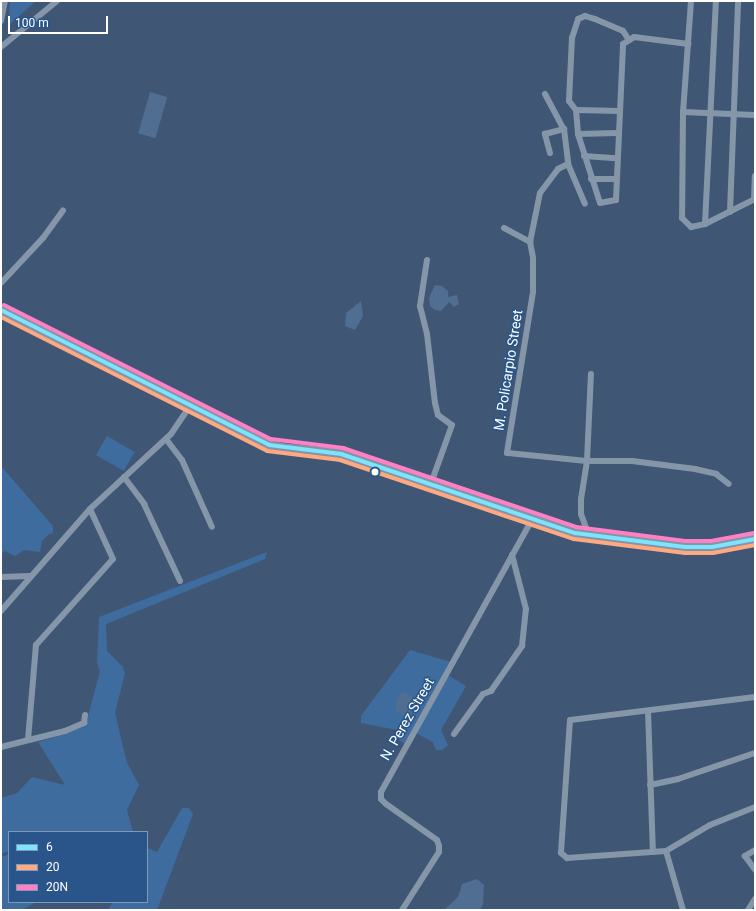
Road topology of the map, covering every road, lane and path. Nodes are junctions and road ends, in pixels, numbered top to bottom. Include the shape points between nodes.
1 (5, 1) edge
2 (57, 1) edge
3 (691, 1) edge
4 (716, 1) edge
5 (738, 1) edge
6 (1, 21) edge
7 (629, 40) junction
8 (689, 44) junction
9 (1, 47) edge
10 (545, 94) dead end
11 (576, 110) junction
12 (619, 111) junction
13 (683, 112) junction
14 (710, 113) junction
15 (735, 114) junction
16 (755, 115) edge
17 (564, 129) junction
18 (618, 133) junction
19 (578, 134) junction
20 (550, 153) dead end
21 (584, 156) junction
22 (616, 158) junction
23 (568, 164) junction
24 (755, 176) edge
25 (591, 179) junction
26 (616, 179) junction
27 (754, 200) edge
28 (585, 204) dead end
29 (63, 210) dead end
30 (730, 212) junction
31 (705, 224) junction
32 (504, 228) dead end
33 (530, 242) junction
34 (427, 260) dead end
35 (1, 283) edge
36 (1, 310) edge
37 (591, 374) dead end
38 (190, 406) junction
39 (166, 438) junction
40 (587, 461) junction
41 (124, 477) junction
42 (729, 484) dead end
43 (430, 486) junction
44 (90, 509) junction
45 (532, 520) junction
46 (212, 528) dead end
47 (589, 536) junction
48 (755, 539) edge
49 (512, 555) junction
50 (30, 576) junction
51 (1, 577) edge
52 (180, 581) dead end
53 (1, 611) edge
54 (755, 697) edge
55 (648, 711) junction
56 (85, 715) dead end
57 (454, 734) dead end
58 (28, 740) junction
59 (1, 747) edge
60 (755, 753) edge
61 (650, 785) junction
62 (755, 807) edge
63 (755, 850) edge
64 (666, 851) junction
65 (653, 852) junction
66 (755, 870) edge
67 (755, 899) edge
68 (402, 910) edge
69 (683, 910) edge
70 (748, 910) edge

1 - 6 street
2 - 9 street
3 - 8 street
4 - 14 street
5 - 15 street
7 - 8 street via 634,37 653,38
7 - 11 street via 623,31 595,19 585,16 578,19 572,38 569,101
7 - 12 street via 623,44
8 - 13 street
10 - 17 street
11 - 12 street
11 - 19 street
12 - 18 street
13 - 14 street
13 - 31 street via 682,218 691,227
14 - 15 street
14 - 31 street
15 - 16 street
15 - 30 street
17 - 20 street via 545,134
17 - 23 street
18 - 19 street
18 - 22 street
19 - 21 street
21 - 22 street
21 - 25 street
22 - 26 street
23 - 28 street
23 - 33 street via 558,169 540,193
24 - 27 street
25 - 26 street
25 - 26 street via 597,200 612,203 616,200
27 - 30 street
29 - 35 street via 43,238
30 - 31 street
32 - 33 street
33 - 40 street, M. Policarpio Street via 533,246 533,292 506,452
34 - 43 street via 420,306 427,334 438,415 452,425
36 - 38 main road
37 - 40 street
38 - 39 street
38 - 43 main road via 270,445 341,454
39 - 41 street
39 - 46 street via 182,460
40 - 42 street, M. Policarpio Street via 632,461 695,469 716,474
40 - 47 street via 581,514
41 - 44 street
41 - 52 street via 144,504
43 - 45 main road
44 - 50 street
44 - 58 street via 113,559 36,646
45 - 47 main road
45 - 49 street, N. Perez Street
47 - 48 main road via 685,547 712,547
49 - 57 street via 526,609 522,646 491,691 483,694
49 - 68 street, N. Perez Street via 381,792 381,799 386,804 436,840 439,846 439,852
50 - 51 street
50 - 53 street
54 - 55 street
55 - 61 street
55 - 65 street via 569,722 561,852 567,858
56 - 58 street via 84,723 65,731
58 - 59 street
60 - 61 street via 678,779
61 - 65 street
62 - 64 street via 710,825
63 - 66 street via 745,856
64 - 65 street
64 - 69 street
67 - 70 street

